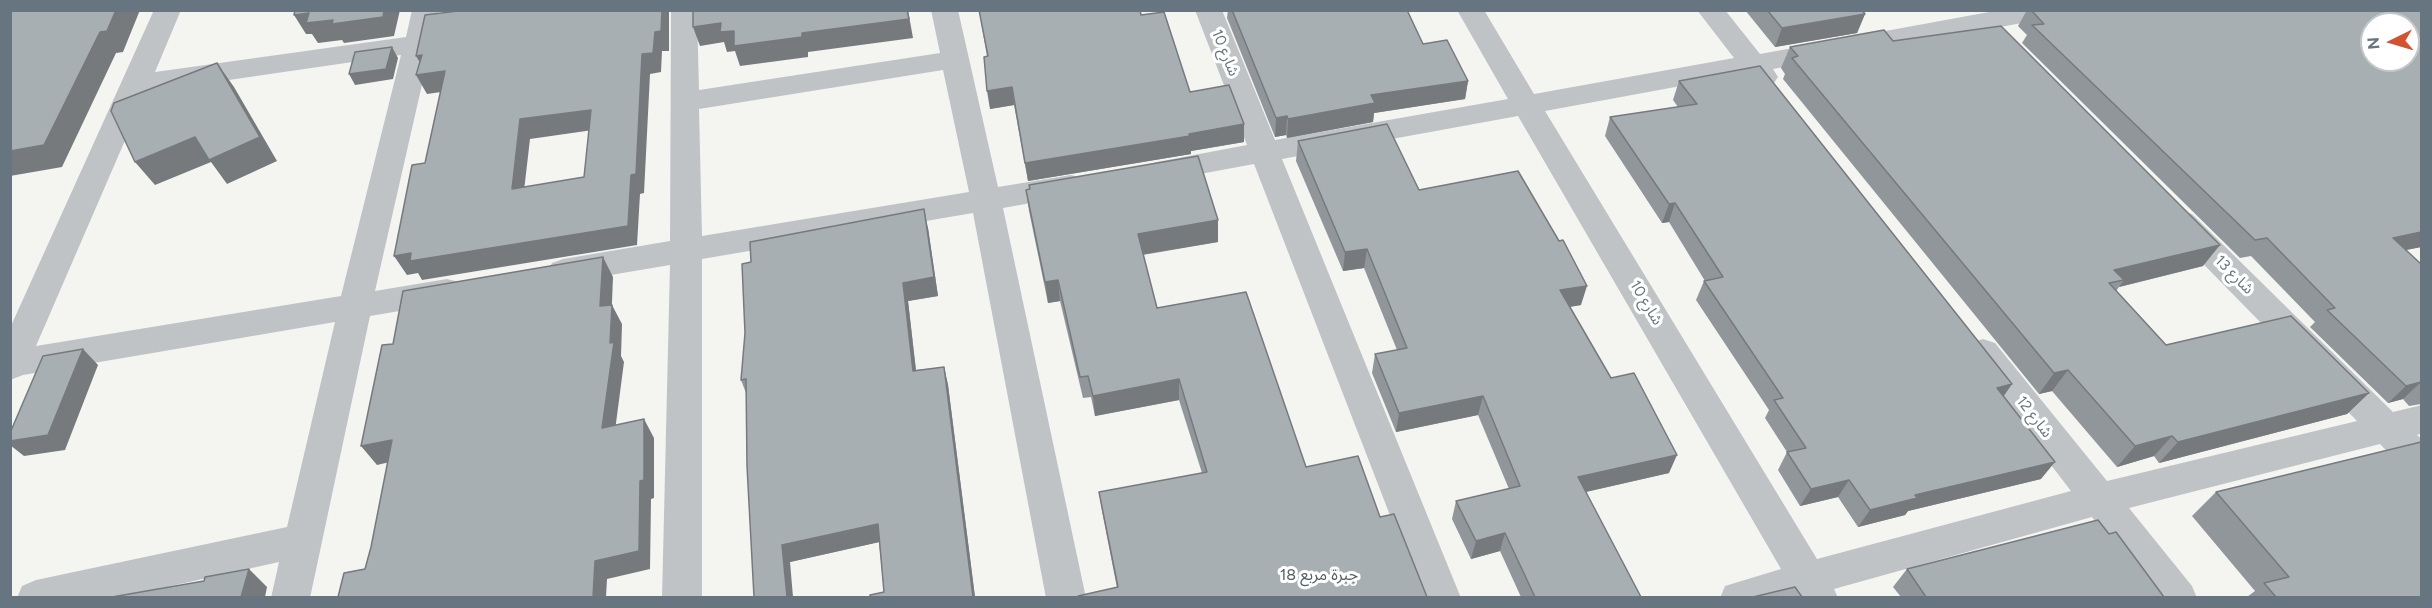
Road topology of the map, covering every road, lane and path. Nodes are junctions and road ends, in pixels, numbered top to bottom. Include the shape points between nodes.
1 (168, 10) edge
2 (426, 10) edge
3 (684, 10) edge
4 (944, 10) edge
5 (1208, 10) edge
6 (1470, 10) edge
7 (1710, 10) edge
8 (2049, 10) edge
9 (1976, 16) edge
10 (420, 44) junction
11 (2007, 47) edge
12 (954, 60) junction
13 (1752, 62) junction
14 (135, 84) junction
15 (1782, 100) edge
16 (685, 102) junction
17 (1528, 104) junction
18 (1265, 154) junction
19 (2158, 199) edge
20 (986, 201) junction
21 (686, 250) junction
22 (532, 276) edge
23 (473, 286) edge
24 (355, 307) junction
25 (1967, 332) edge
26 (11, 365) edge
27 (2421, 419) edge
28 (2386, 428) junction
29 (2421, 463) edge
30 (2100, 499) junction
31 (302, 540) junction
32 (1814, 589) edge
33 (36, 597) edge
34 (290, 597) edge
35 (682, 597) edge
36 (1066, 597) edge
37 (1442, 597) edge
38 (1739, 597) edge
39 (2178, 597) edge

1 - 14 street
2 - 10 street
3 - 16 street
4 - 12 street
5 - 18 street, شارع 10
6 - 17 street, شارع 10
7 - 13 street
8 - 9 street
9 - 11 street
9 - 13 street
10 - 14 street
10 - 24 street
12 - 16 street
12 - 20 street
13 - 15 street
13 - 17 street
14 - 26 street
16 - 21 street
17 - 18 street
17 - 32 street, شارع 10
18 - 20 street
18 - 37 street, شارع 10
19 - 28 street, شارع 13
20 - 21 street
20 - 36 street
21 - 22 street
21 - 35 street
23 - 24 street
24 - 26 street
24 - 31 street
25 - 30 street, شارع 12
27 - 28 street
28 - 29 street, شارع 13
28 - 30 street
30 - 32 street
30 - 39 street, شارع 12
31 - 33 street
31 - 34 street
32 - 38 street

